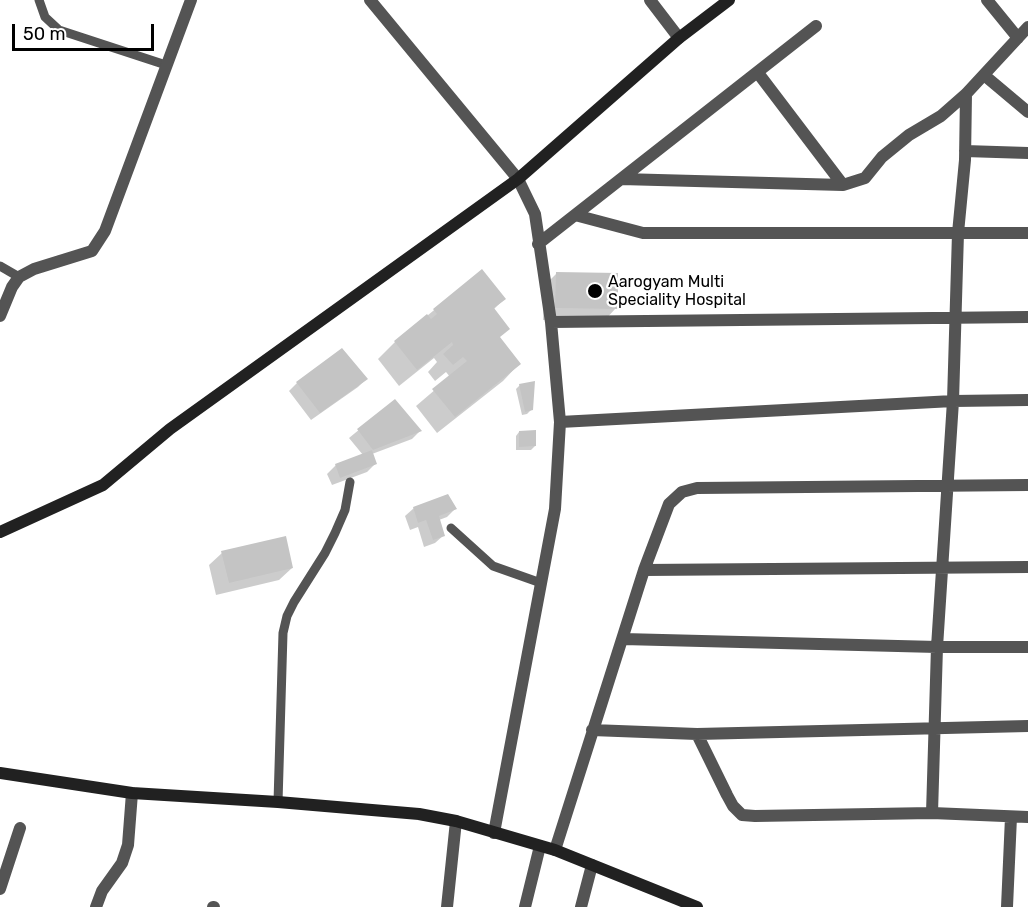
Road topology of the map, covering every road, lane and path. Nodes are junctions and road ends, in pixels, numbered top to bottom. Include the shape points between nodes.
1 (39, 0) edge
2 (191, 0) edge
3 (370, 0) edge
4 (650, 0) edge
5 (729, 0) edge
6 (987, 0) edge
7 (816, 26) dead end
8 (1028, 27) edge
9 (679, 38) junction
10 (1018, 38) junction
11 (166, 65) junction
12 (758, 73) junction
13 (984, 75) junction
14 (966, 94) junction
15 (1028, 112) edge
16 (965, 152) junction
17 (1028, 153) edge
18 (518, 178) junction
19 (621, 179) junction
20 (843, 185) junction
21 (575, 215) junction
22 (958, 233) junction
23 (1028, 233) edge
24 (538, 244) junction
25 (0, 266) edge
26 (19, 277) junction
27 (0, 316) edge
28 (957, 317) junction
29 (1028, 317) edge
30 (551, 322) junction
31 (1028, 400) edge
32 (953, 401) junction
33 (560, 422) junction
34 (350, 482) dead end
35 (947, 485) junction
36 (1028, 485) edge
37 (451, 528) dead end
38 (0, 532) edge
39 (942, 566) junction
40 (1028, 567) edge
41 (644, 570) junction
42 (541, 583) junction
43 (623, 639) junction
44 (937, 647) junction
45 (1028, 647) edge
46 (1028, 726) edge
47 (934, 728) junction
48 (592, 730) junction
49 (698, 734) junction
50 (0, 772) edge
51 (132, 793) junction
52 (278, 802) junction
53 (932, 813) junction
54 (1011, 817) junction
55 (1028, 817) edge
56 (456, 821) junction
57 (20, 828) dead end
58 (494, 833) junction
59 (540, 846) junction
60 (555, 850) junction
61 (592, 865) junction
62 (0, 889) edge
63 (96, 907) edge
64 (447, 907) edge
65 (525, 907) edge
66 (581, 907) edge
67 (697, 907) edge
68 (1007, 907) edge

1 - 11 lane via 45,17 59,30
2 - 11 street
3 - 18 street
4 - 9 street
5 - 9 street
6 - 10 street
7 - 12 street
8 - 10 street
9 - 18 street
10 - 13 street
11 - 26 street via 105,231 92,251
12 - 19 street
12 - 20 street
13 - 14 street
13 - 15 street
14 - 16 street
14 - 20 street via 882,157 865,178
16 - 17 street
16 - 22 street
18 - 24 street via 535,214
18 - 38 street via 170,429 103,485
19 - 20 street
19 - 21 street
21 - 22 street via 643,233
21 - 24 street
22 - 23 street
22 - 28 street
24 - 30 street
25 - 26 lane
26 - 27 street
28 - 29 street
28 - 30 street
28 - 32 street
30 - 33 street
31 - 32 street
32 - 33 street
32 - 35 street
33 - 42 street via 555,509
34 - 52 lane via 345,510 335,533 287,616 283,633
35 - 36 street
35 - 39 street
35 - 41 street via 689,490 669,504
37 - 42 lane via 494,566
39 - 40 street
39 - 41 street
39 - 44 street
41 - 43 street
42 - 58 street
43 - 44 street
43 - 48 street
44 - 45 street
44 - 47 street
46 - 47 street
47 - 49 street
47 - 53 street
48 - 49 street
48 - 60 street
49 - 53 street via 730,801 742,815
50 - 51 street
51 - 52 street
51 - 63 street via 128,845
52 - 56 street via 419,814
53 - 54 street
54 - 55 street
54 - 68 street
56 - 58 street
56 - 64 street
57 - 62 street
58 - 59 street
59 - 60 street
59 - 65 street
60 - 61 street
61 - 66 street
61 - 67 street

